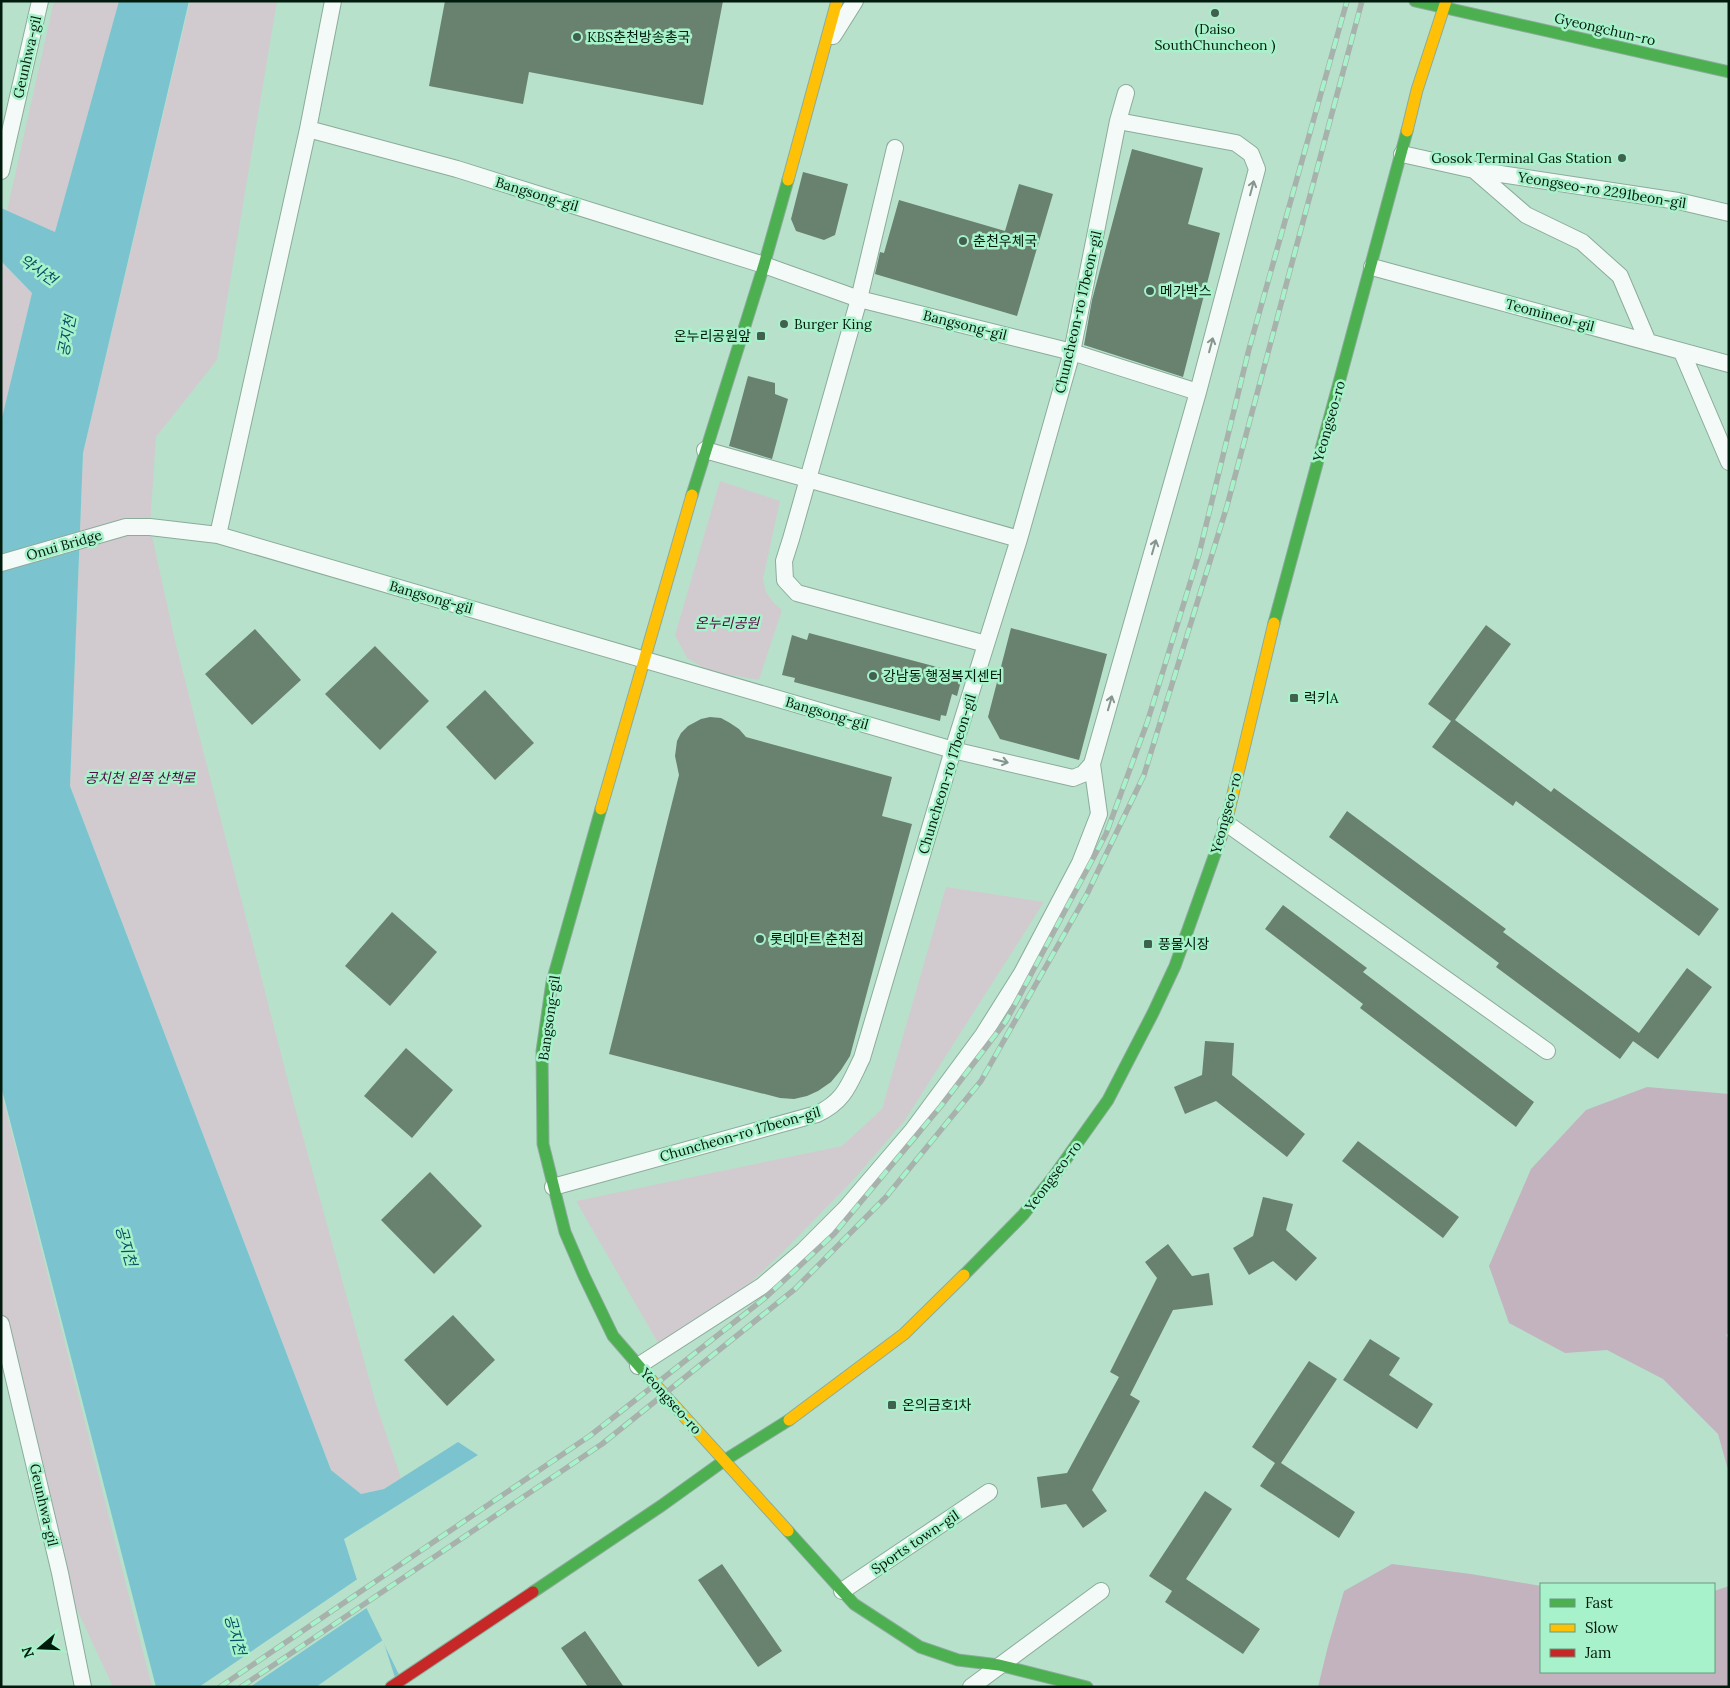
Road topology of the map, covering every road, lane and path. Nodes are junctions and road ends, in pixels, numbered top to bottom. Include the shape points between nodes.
1 (40, 1) edge
2 (333, 1) edge
3 (855, 1) edge
4 (1415, 1) edge
5 (836, 3) edge
6 (1446, 5) edge
7 (824, 50) junction
8 (1729, 72) edge
9 (1126, 93) dead end
10 (1118, 121) junction
11 (308, 129) junction
12 (895, 148) dead end
13 (1402, 154) junction
14 (1474, 170) junction
15 (1, 171) edge
16 (1729, 213) edge
17 (764, 265) junction
18 (1372, 266) junction
19 (859, 299) junction
20 (1648, 342) junction
21 (1072, 352) junction
22 (1682, 352) junction
23 (1729, 364) edge
24 (1198, 392) junction
25 (705, 450) junction
26 (1729, 462) edge
27 (807, 478) junction
28 (126, 527) joint
29 (218, 535) junction
30 (1018, 539) junction
31 (1, 563) edge
32 (986, 644) junction
33 (644, 658) junction
34 (953, 750) junction
35 (1092, 764) junction
36 (1226, 823) junction
37 (1547, 1051) dead end
38 (553, 1187) junction
39 (1, 1324) edge
40 (638, 1366) junction
41 (725, 1460) junction
42 (989, 1492) dead end
43 (842, 1591) junction
44 (1101, 1591) dead end
45 (999, 1665) junction
46 (83, 1687) edge
47 (391, 1687) edge
48 (971, 1687) edge
49 (1087, 1687) edge

1 - 15 street, Geunhwa-gil
2 - 11 street
3 - 7 street
4 - 6 street, Gyeongchun-ro
5 - 7 street, Bangsong-gil
6 - 8 street, Gyeongchun-ro
6 - 13 street, Yeongseo-ro via 1417,90
7 - 17 street, Bangsong-gil
9 - 10 street, Chuncheon-ro 17beon-gil
10 - 21 street, Chuncheon-ro 17beon-gil
24 -> 10 street, Yeongseo-ro via 1257,169 1251,154 1236,142
11 - 17 street, Bangsong-gil via 457,170
11 - 29 street
12 - 19 street
13 - 14 street, Yeongseo-ro 2291beon-gil
13 - 18 street, Yeongseo-ro
14 - 16 street, Yeongseo-ro 2291beon-gil via 1678,201
14 - 20 street, Yeongseo-ro 2291beon-gil via 1526,216 1582,242 1620,276
17 - 19 street, Bangsong-gil
17 - 25 street, Bangsong-gil
18 - 20 street, Teomineol-gil
18 - 36 street, Yeongseo-ro via 1280,597
19 - 21 street, Bangsong-gil
19 - 27 street
20 - 22 street, Teomineol-gil
21 - 24 street, Bangsong-gil
21 - 30 street, Chuncheon-ro 17beon-gil
22 - 23 street, Teomineol-gil
22 - 26 street
35 -> 24 street, Yeongseo-ro
25 - 27 street
25 - 33 street, Bangsong-gil
27 - 30 street
27 - 32 street via 784,561 786,580 797,593
28 - 29 street, Bangsong-gil
28 - 31 street, Onui Bridge
29 - 33 street, Bangsong-gil
30 - 32 street, Chuncheon-ro 17beon-gil
32 - 34 street, Chuncheon-ro 17beon-gil
33 - 34 street, Bangsong-gil
33 - 38 street, Bangsong-gil via 552,982 542,1051 542,1109 543,1144
34 -> 35 street via 1073,778 1083,774
34 - 38 street, Chuncheon-ro 17beon-gil via 862,1058 842,1097 829,1108 804,1118
35 - 40 street, Yeongseo-ro via 1099,814 1080,863 1022,973 983,1035 912,1131 846,1208 790,1262 762,1286
36 - 37 street
36 - 41 street, Yeongseo-ro via 1185,940 1153,1013 1108,1100 1030,1207 904,1334 787,1421
38 - 40 street, Bangsong-gil via 565,1232 584,1276 613,1336
39 - 46 street, Geunhwa-gil via 60,1573
40 - 41 street, Yeongseo-ro
41 - 43 street
41 - 47 street, Yeongseo-ro
42 - 43 street, Sports town-gil
43 - 45 street via 854,1604 920,1646 958,1660
44 - 45 street
45 - 48 street
45 - 49 street

